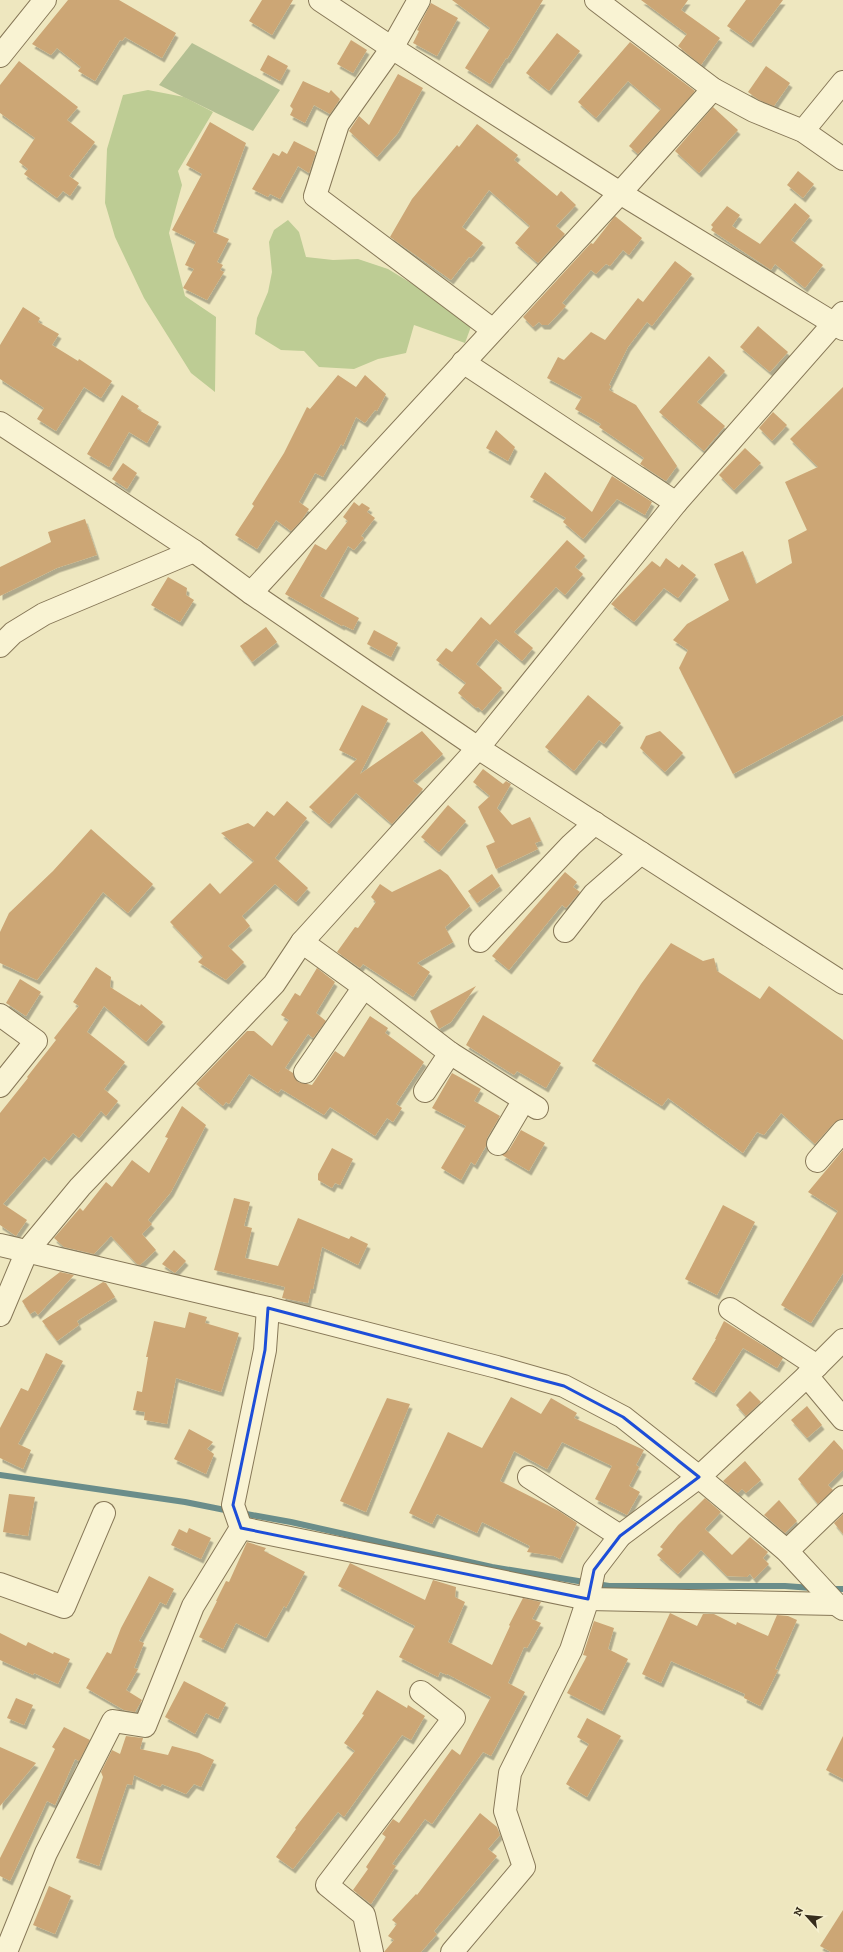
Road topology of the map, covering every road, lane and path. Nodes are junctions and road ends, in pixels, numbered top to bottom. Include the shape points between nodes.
1 (45, 0) edge
2 (320, 0) edge
3 (419, 0) edge
4 (596, 0) edge
5 (392, 48) junction
6 (0, 56) edge
7 (843, 82) edge
8 (712, 89) junction
9 (803, 131) junction
10 (843, 159) edge
11 (620, 193) junction
12 (840, 322) edge
13 (493, 330) junction
14 (463, 362) junction
15 (0, 423) edge
16 (676, 503) junction
17 (194, 551) junction
18 (251, 593) junction
19 (0, 646) edge
20 (478, 748) junction
21 (595, 823) junction
22 (641, 853) junction
23 (565, 931) dead end
24 (480, 941) dead end
25 (302, 942) junction
26 (843, 983) edge
27 (364, 987) junction
28 (0, 1015) edge
29 (450, 1053) junction
30 (305, 1072) dead end
31 (0, 1086) edge
32 (425, 1091) dead end
33 (843, 1131) edge
34 (498, 1144) dead end
35 (817, 1161) dead end
36 (0, 1245) edge
37 (27, 1251) junction
38 (268, 1308) junction
39 (730, 1309) dead end
40 (0, 1315) edge
41 (843, 1340) edge
42 (812, 1371) junction
43 (843, 1419) edge
44 (529, 1476) dead end
45 (698, 1477) junction
46 (843, 1497) edge
47 (104, 1513) dead end
48 (241, 1527) junction
49 (620, 1536) junction
50 (787, 1551) junction
51 (0, 1584) edge
52 (588, 1599) junction
53 (837, 1604) edge
54 (421, 1692) dead end
55 (6, 1952) edge
56 (372, 1952) edge
57 (452, 1952) edge

1 - 6 street
2 - 5 street
3 - 5 street
4 - 8 street
5 - 11 street
5 - 13 street via 338,124 315,196
7 - 9 street
8 - 9 street via 754,111
8 - 11 street
9 - 10 street
11 - 12 street
11 - 13 street
12 - 16 street
13 - 14 street
14 - 16 street
14 - 18 street
15 - 17 street
16 - 20 street
17 - 18 street
17 - 19 street via 44,614 13,633
18 - 20 street
20 - 21 street
20 - 25 street
21 - 22 street
21 - 24 street
22 - 23 street via 594,894
22 - 26 street
25 - 27 street
25 - 37 street via 274,984 80,1187
27 - 29 street
27 - 30 street
28 - 31 street via 36,1041
29 - 32 street
29 - 34 street via 530,1104
33 - 35 street
36 - 37 street
37 - 38 street
37 - 40 street
38 - 45 street via 564,1386 623,1417
38 - 48 street via 265,1350 233,1505
39 - 42 street
41 - 42 street
42 - 43 street
42 - 45 street
44 - 49 street
45 - 49 street
45 - 50 street
46 - 50 street
47 - 51 street via 64,1607
48 - 52 street
48 - 55 street via 193,1606 145,1726 113,1721 46,1853
49 - 52 street via 594,1570
50 - 53 street
52 - 53 street
52 - 57 street via 571,1650 510,1773 505,1811 524,1867
54 - 56 street via 454,1718 328,1885 364,1915

